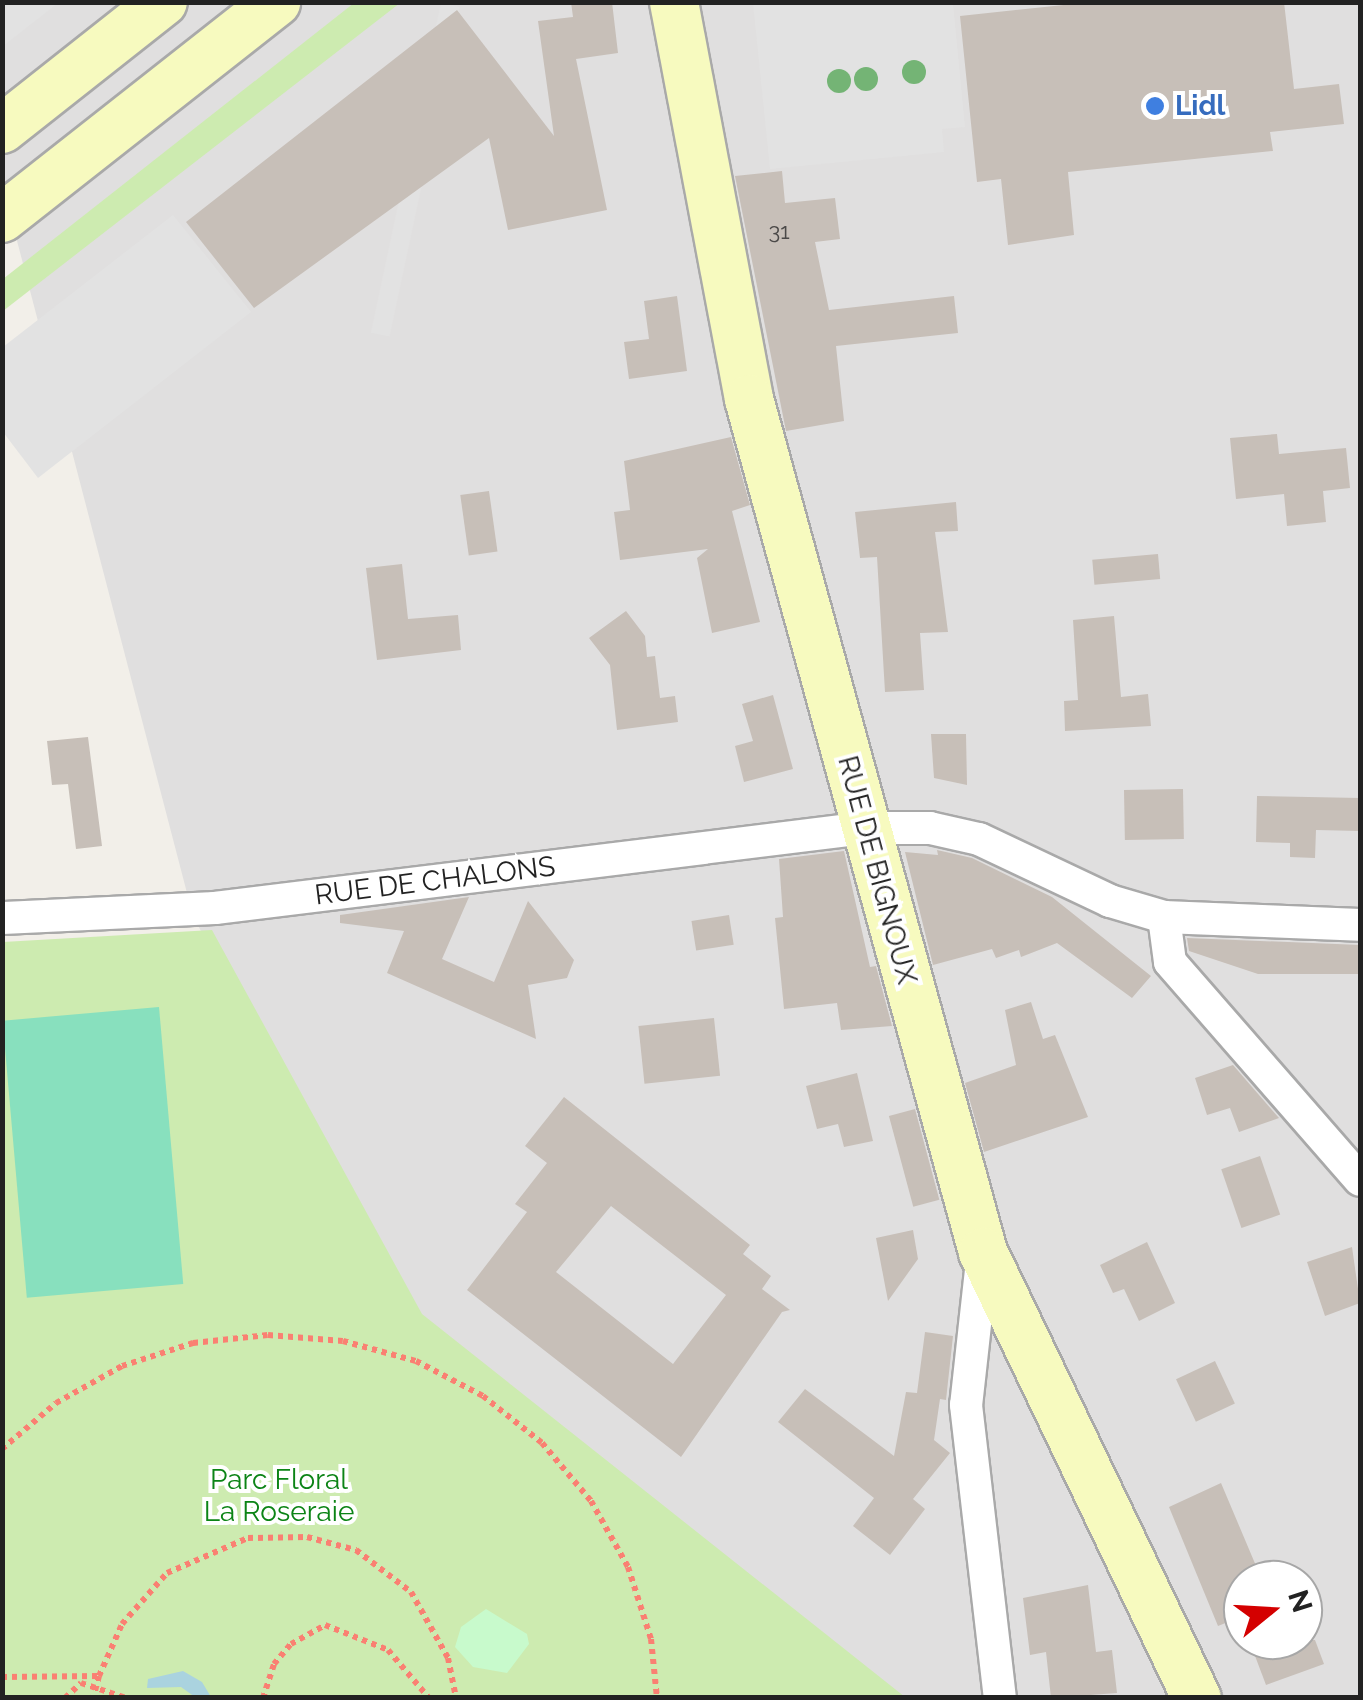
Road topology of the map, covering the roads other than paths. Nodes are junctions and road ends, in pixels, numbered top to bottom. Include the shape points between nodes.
1 (163, 2) edge
2 (276, 2) edge
3 (674, 2) edge
4 (2, 130) edge
5 (2, 218) edge
6 (866, 828) junction
7 (1164, 917) junction
8 (2, 918) edge
9 (1360, 925) edge
10 (1360, 1180) edge
11 (984, 1252) junction
12 (1000, 1698) edge
13 (1196, 1698) edge

1 - 4 street
2 - 5 street
3 - 6 street, RUE DE BIGNOUX via 749,399
6 - 7 street, RUE DE CHALONS via 930,828 979,839 1110,900
6 - 8 street, RUE DE CHALONS via 215,908
6 - 11 street, RUE DE BIGNOUX
7 - 9 street, RUE DE CHALONS
7 - 10 street via 1170,962
11 - 12 street via 966,1406
11 - 13 street, RUE DE BIGNOUX

